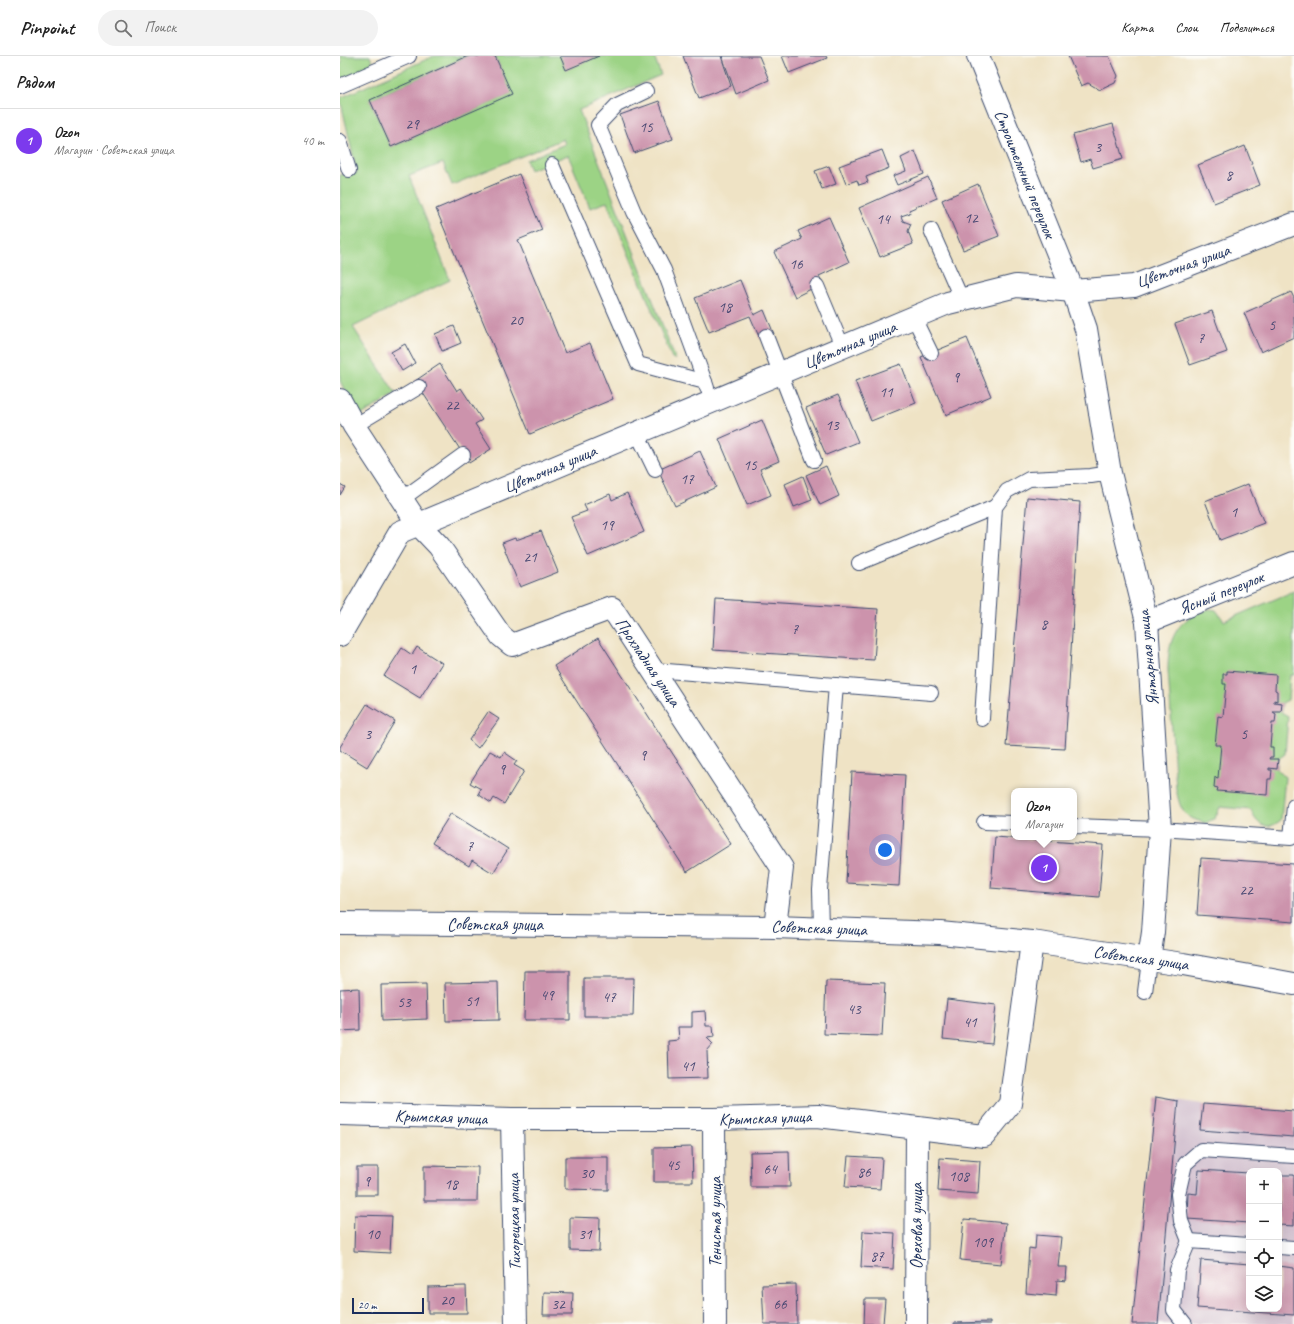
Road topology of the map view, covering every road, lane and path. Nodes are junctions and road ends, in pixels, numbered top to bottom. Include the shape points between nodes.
1 (409, 56) edge
2 (978, 56) edge
3 (340, 86) edge
4 (646, 91) dead end
5 (340, 141) edge
6 (552, 165) dead end
7 (349, 170) dead end
8 (1294, 224) edge
9 (931, 230) dead end
10 (817, 286) dead end
11 (1073, 291) junction
12 (962, 300) junction
13 (914, 318) junction
14 (766, 336) dead end
15 (843, 348) junction
16 (930, 353) dead end
17 (782, 373) junction
18 (419, 387) dead end
19 (709, 392) junction
20 (340, 400) edge
21 (354, 426) junction
22 (638, 433) junction
23 (464, 456) dead end
24 (814, 460) dead end
25 (655, 470) dead end
26 (1110, 473) junction
27 (402, 499) junction
28 (995, 507) junction
29 (418, 524) junction
30 (859, 563) dead end
31 (1294, 563) edge
32 (1147, 622) junction
33 (340, 635) edge
34 (655, 670) junction
35 (836, 685) junction
36 (931, 693) dead end
37 (982, 719) dead end
38 (1294, 806) edge
39 (984, 822) dead end
40 (1011, 823) edge
41 (1077, 826) edge
42 (1160, 829) junction
43 (1293, 838) edge
44 (340, 923) edge
45 (775, 927) junction
46 (821, 928) junction
47 (1032, 942) junction
48 (1149, 960) junction
49 (1294, 984) edge
50 (1145, 992) dead end
51 (340, 1114) edge
52 (512, 1119) junction
53 (714, 1119) junction
54 (917, 1128) junction
55 (1294, 1156) edge
56 (1189, 1241) junction
57 (1246, 1245) edge
58 (1282, 1247) edge
59 (1294, 1248) edge
60 (516, 1324) edge
61 (715, 1324) edge
62 (916, 1324) edge
63 (1185, 1324) edge

1 - 3 lane
2 - 11 street, Строительный переулок
4 - 19 lane via 617,105 598,125 634,212 664,270
5 - 7 lane
6 - 19 lane via 638,364
8 - 11 street, Цветочная улица via 1134,286
9 - 12 lane
10 - 15 lane
11 - 12 street, Цветочная улица via 1016,286
11 - 26 street, Янтарная улица via 1086,329
12 - 13 street, Цветочная улица via 948,303
13 - 15 street, Цветочная улица
13 - 16 lane
14 - 17 lane
15 - 17 street, Цветочная улица
17 - 19 street, Цветочная улица
17 - 24 lane
18 - 21 lane
19 - 22 street, Цветочная улица
20 - 21 street, Прохладная улица
21 - 27 street, Прохладная улица
22 - 25 lane
22 - 29 street, Цветочная улица
23 - 27 lane
26 - 28 lane via 1029,479 1007,491
26 - 32 street, Янтарная улица
27 - 29 street, Прохладная улица
28 - 30 lane
28 - 37 lane
29 - 33 street, Цветочная улица via 400,532
29 - 34 street, Прохладная улица via 439,546 501,636 512,645 612,608
31 - 32 street, Ясный переулок
32 - 42 street, Янтарная улица
34 - 35 lane
34 - 45 street, Прохладная улица via 782,868
35 - 36 lane
35 - 46 lane via 820,890
38 - 43 lane
39 - 40 lane
41 - 42 lane
42 - 43 lane
42 - 48 street, Янтарная улица
44 - 45 street, Советская улица
45 - 46 street, Советская улица
46 - 47 street, Советская улица via 940,933
47 - 48 street, Советская улица
47 - 54 street, Крымская улица via 1010,1104 984,1136
48 - 49 street, Советская улица
48 - 50 lane
51 - 52 street, Крымская улица
52 - 53 street, Крымская улица
52 - 60 street, Тихорецкая улица
53 - 54 street, Крымская улица via 818,1116
53 - 61 street, Тенистая улица
54 - 62 street, Ореховая улица
55 - 56 lane via 1201,1150 1185,1164 1178,1194 1181,1221
56 - 57 lane
56 - 63 lane via 1177,1270 1174,1310
58 - 59 lane

